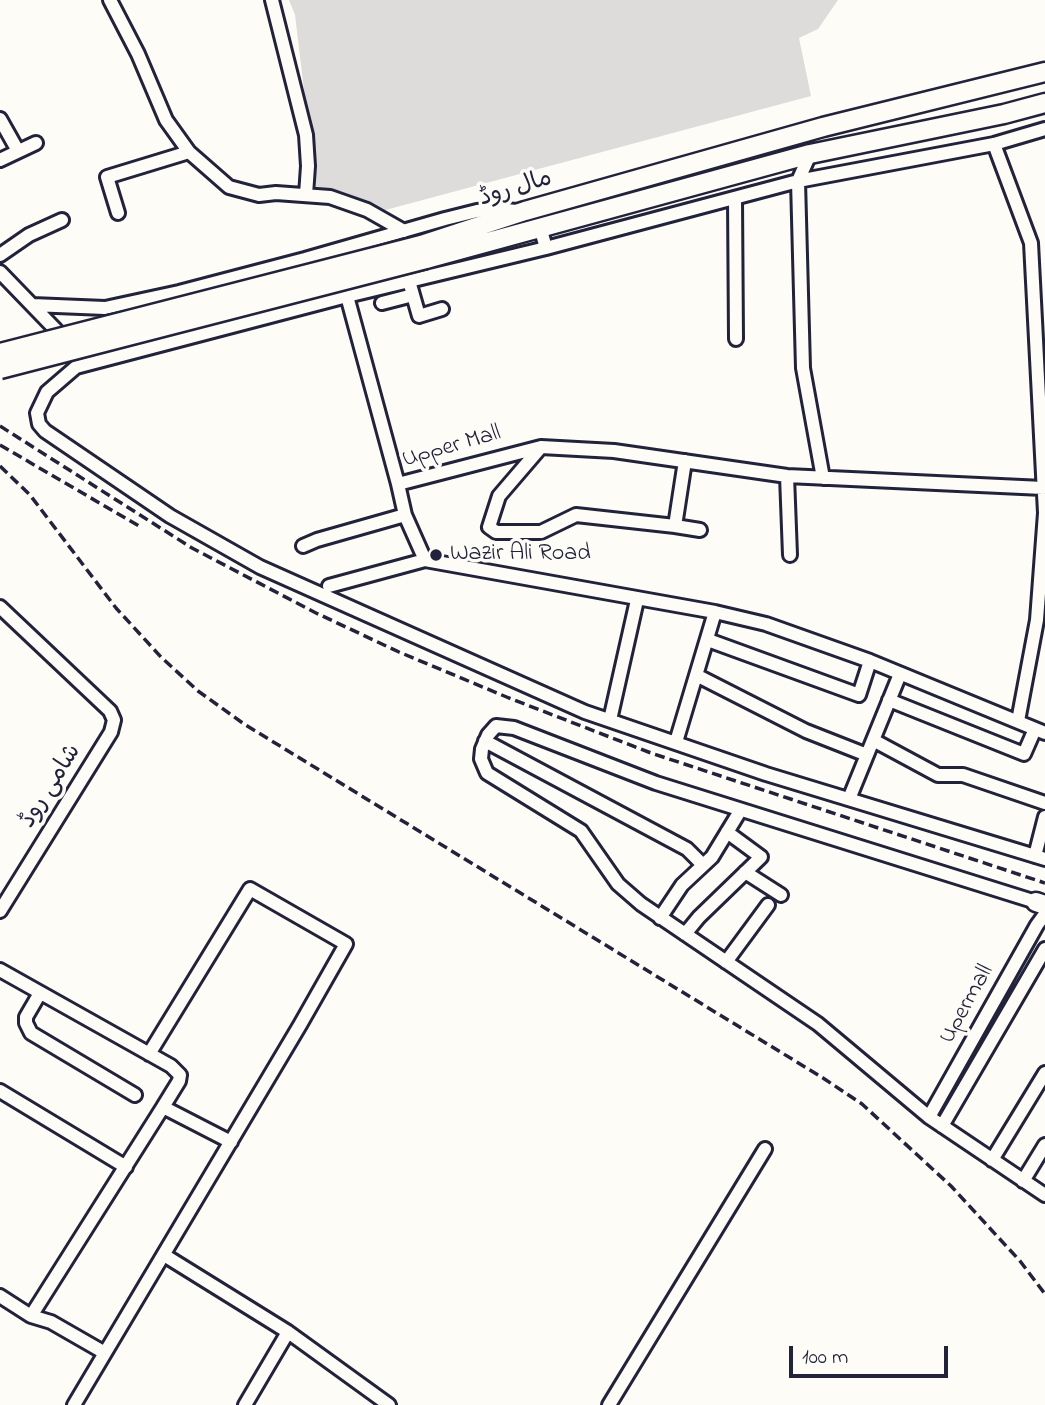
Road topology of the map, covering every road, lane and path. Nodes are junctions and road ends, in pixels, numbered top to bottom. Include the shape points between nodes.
1 (110, 0) edge
2 (272, 0) edge
3 (1045, 72) edge
4 (1045, 103) edge
5 (0, 119) edge
6 (1045, 130) edge
7 (36, 142) dead end
8 (994, 144) junction
9 (18, 151) junction
10 (189, 152) junction
11 (810, 154) junction
12 (0, 160) edge
13 (780, 163) junction
14 (798, 181) junction
15 (306, 195) junction
16 (735, 199) junction
17 (525, 211) junction
18 (118, 213) dead end
19 (62, 220) dead end
20 (540, 227) junction
21 (404, 231) junction
22 (545, 248) junction
23 (423, 252) junction
24 (0, 255) edge
25 (0, 272) edge
26 (409, 281) junction
27 (413, 295) junction
28 (347, 296) junction
29 (382, 303) dead end
30 (32, 305) junction
31 (442, 309) dead end
32 (736, 339) dead end
33 (0, 353) edge
34 (76, 367) junction
35 (0, 369) edge
36 (541, 447) junction
37 (685, 461) junction
38 (1043, 471) edge
39 (787, 476) junction
40 (823, 478) junction
41 (398, 484) junction
42 (1044, 488) edge
43 (405, 515) junction
44 (676, 526) junction
45 (700, 530) dead end
46 (303, 547) dead end
47 (790, 555) dead end
48 (425, 560) junction
49 (329, 586) dead end
50 (637, 600) junction
51 (1, 609) edge
52 (715, 612) junction
53 (1041, 621) edge
54 (708, 640) junction
55 (1031, 651) junction
56 (1045, 657) edge
57 (870, 661) junction
58 (900, 674) junction
59 (698, 676) junction
60 (889, 701) junction
61 (610, 720) junction
62 (1018, 721) junction
63 (1040, 731) edge
64 (873, 740) junction
65 (485, 741) junction
66 (676, 742) junction
67 (867, 755) junction
68 (849, 799) junction
69 (1045, 803) edge
70 (740, 811) junction
71 (1045, 817) edge
72 (727, 832) junction
73 (1040, 858) edge
74 (703, 865) junction
75 (745, 872) junction
76 (781, 895) dead end
77 (768, 905) dead end
78 (1042, 907) edge
79 (0, 911) edge
80 (660, 918) junction
81 (685, 934) junction
82 (1045, 949) edge
83 (726, 962) junction
84 (0, 970) edge
85 (40, 993) junction
86 (149, 1054) junction
87 (1045, 1073) edge
88 (0, 1091) edge
89 (135, 1095) dead end
90 (163, 1107) junction
91 (929, 1117) junction
92 (942, 1126) junction
93 (231, 1142) junction
94 (1045, 1145) edge
95 (765, 1149) dead end
96 (992, 1160) junction
97 (126, 1167) junction
98 (1023, 1181) junction
99 (1045, 1195) edge
100 (164, 1255) junction
101 (0, 1296) edge
102 (31, 1316) junction
103 (288, 1332) junction
104 (105, 1353) junction
105 (74, 1405) edge
106 (245, 1405) edge
107 (389, 1405) edge
108 (609, 1405) edge

1 - 10 street via 166,120
2 - 15 street via 306,135
3 - 17 main road, مال روڈ via 823,127
4 - 11 main road, مال روڈ
5 - 9 street
6 - 8 street
7 - 9 street
8 - 14 street
8 - 38 street via 1031,243
9 - 12 street
10 - 15 street via 229,187 259,195
10 - 18 street via 107,177
11 - 13 main road, مال روڈ
11 - 14 street
13 - 14 street
13 - 20 main road, مال روڈ
14 - 16 street
14 - 40 street via 803,368
15 - 21 street via 330,197 367,210
16 - 22 street
16 - 32 street
17 - 21 street via 477,211
17 - 23 main road, مال روڈ
19 - 24 street
20 - 22 street
20 - 23 main road, مال روڈ
21 - 30 street via 105,308
22 - 26 street
23 - 33 main road, مال روڈ, bridge
23 - 35 main road, مال روڈ, bridge
25 - 30 street
26 - 27 street
26 - 28 street
27 - 29 street
27 - 31 street via 419,316
28 - 34 street
28 - 41 street
30 - 34 street via 56,330
34 - 61 street via 47,392 37,413 39,424 170,516 309,590
36 - 37 street, Upper Mall
36 - 41 street, Upper Mall
36 - 44 street via 499,496 490,522 492,530 541,532 576,515
37 - 39 street, Upper Mall
37 - 44 street
38 - 42 street
39 - 40 street, Upper Mall
39 - 47 street
40 - 42 street, Upper Mall
41 - 43 street, Upper Mall
42 - 53 street
43 - 46 street
43 - 48 street, Upper Mall
44 - 45 street
48 - 49 street
48 - 50 street
50 - 52 street
50 - 61 street
51 - 79 street, شامی روڈ via 110,711 114,720 111,732
52 - 54 street
52 - 57 street via 766,624
53 - 55 street
54 - 57 street via 859,695
54 - 59 street
55 - 56 street
55 - 62 street
57 - 58 street
58 - 60 street
58 - 62 street
59 - 66 street
59 - 67 street via 806,731
60 - 63 street via 1024,754
60 - 64 street
61 - 66 street
62 - 63 street
64 - 67 street
64 - 69 street via 938,775 963,775
65 - 70 street via 496,726 514,728
65 - 74 street via 687,849
65 - 80 street via 481,759 487,773 581,831 618,884
66 - 68 street
67 - 68 street
68 - 73 street
70 - 72 street
70 - 78 street
71 - 73 street
72 - 74 street
72 - 75 street via 761,857
74 - 80 street via 682,885
75 - 76 street
75 - 81 street
77 - 83 street
78 - 91 street, Upermall via 1037,925
80 - 81 street
81 - 83 street
82 - 92 street
83 - 91 street via 818,1024
84 - 85 street
85 - 86 street
85 - 89 street via 26,1017 31,1033
86 - 90 street via 180,1075
86 - 93 street via 250,889 346,944
87 - 96 street
88 - 97 street
90 - 93 street
90 - 97 street
91 - 92 street
92 - 96 street
93 - 100 street
94 - 98 street
95 - 108 street
96 - 98 street
97 - 102 street
98 - 99 street
100 - 103 street
100 - 104 street
101 - 102 street
102 - 104 street via 51,1322
103 - 106 street
103 - 107 street
104 - 105 street

